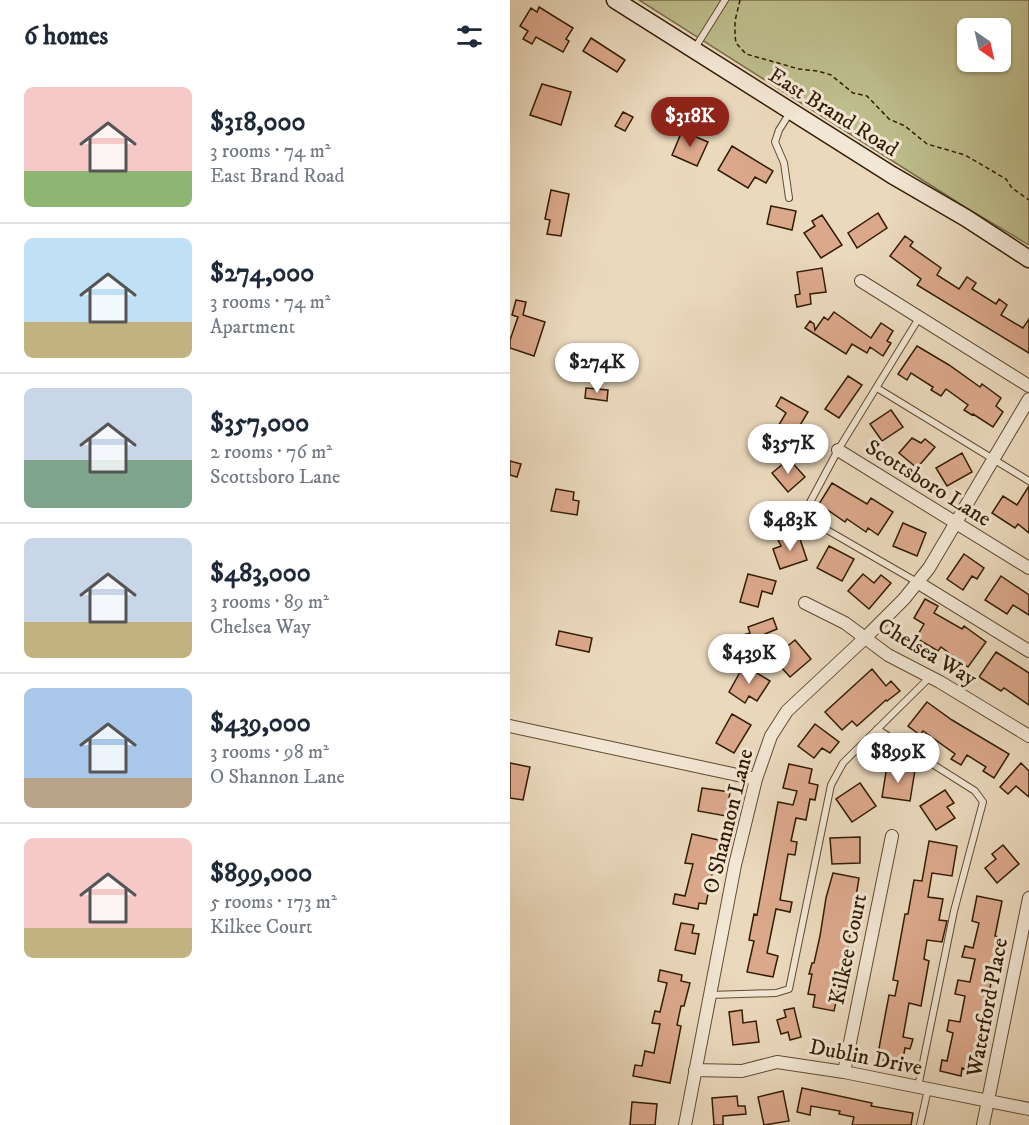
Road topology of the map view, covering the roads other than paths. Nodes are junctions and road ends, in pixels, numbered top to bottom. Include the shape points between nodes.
1 (615, 0) edge
2 (725, 0) edge
3 (694, 50) junction
4 (792, 111) junction
5 (789, 198) dead end
6 (1029, 259) edge
7 (861, 281) dead end
8 (920, 318) junction
9 (1029, 386) edge
10 (877, 388) junction
11 (1029, 399) edge
12 (838, 450) junction
13 (993, 459) junction
14 (1029, 481) edge
15 (955, 522) junction
16 (1029, 568) edge
17 (917, 582) junction
18 (805, 603) dead end
19 (865, 638) junction
20 (1029, 651) edge
21 (930, 677) junction
22 (510, 726) edge
23 (877, 729) junction
24 (1029, 736) edge
25 (756, 779) junction
26 (892, 836) dead end
27 (1029, 898) edge
28 (1026, 932) edge
29 (711, 995) junction
30 (695, 1070) junction
31 (844, 1072) junction
32 (923, 1088) junction
33 (988, 1101) junction
34 (1029, 1109) edge
35 (685, 1125) edge
36 (920, 1125) edge
37 (983, 1125) edge

1 - 3 main road, East Brand Road
2 - 3 lane
3 - 4 main road, East Brand Road
4 - 5 lane via 775,142 784,163
4 - 6 main road, East Brand Road
7 - 8 street
8 - 9 street
8 - 10 lane
10 - 12 lane
10 - 13 lane
11 - 13 street, O Shannon Lane
12 - 15 street, Scottsboro Lane
12 - 17 lane via 808,506 811,518
13 - 14 lane
13 - 15 street, O Shannon Lane
15 - 16 street, Scottsboro Lane
15 - 17 street, O Shannon Lane
17 - 19 street, O Shannon Lane
17 - 20 street
18 - 19 street, Chelsea Way
19 - 21 street, Chelsea Way
19 - 25 street, O Shannon Lane via 787,711 771,736
21 - 23 lane
21 - 24 street, Chelsea Way
22 - 25 street
23 - 29 lane via 843,763 831,785 789,989
23 - 32 lane via 975,791 983,802 954,911
25 - 29 street, O Shannon Lane via 735,865
26 - 31 street, Kilkee Court
27 - 28 street, Waterford Place
28 - 33 street, Waterford Place
29 - 30 street, O Shannon Lane
30 - 31 street, Dublin Drive via 742,1071 777,1062
30 - 35 street, O Shannon Lane
31 - 32 street, Dublin Drive
32 - 33 street, Dublin Drive
32 - 36 lane
33 - 34 street, Dublin Drive
33 - 37 street, Waterford Place

